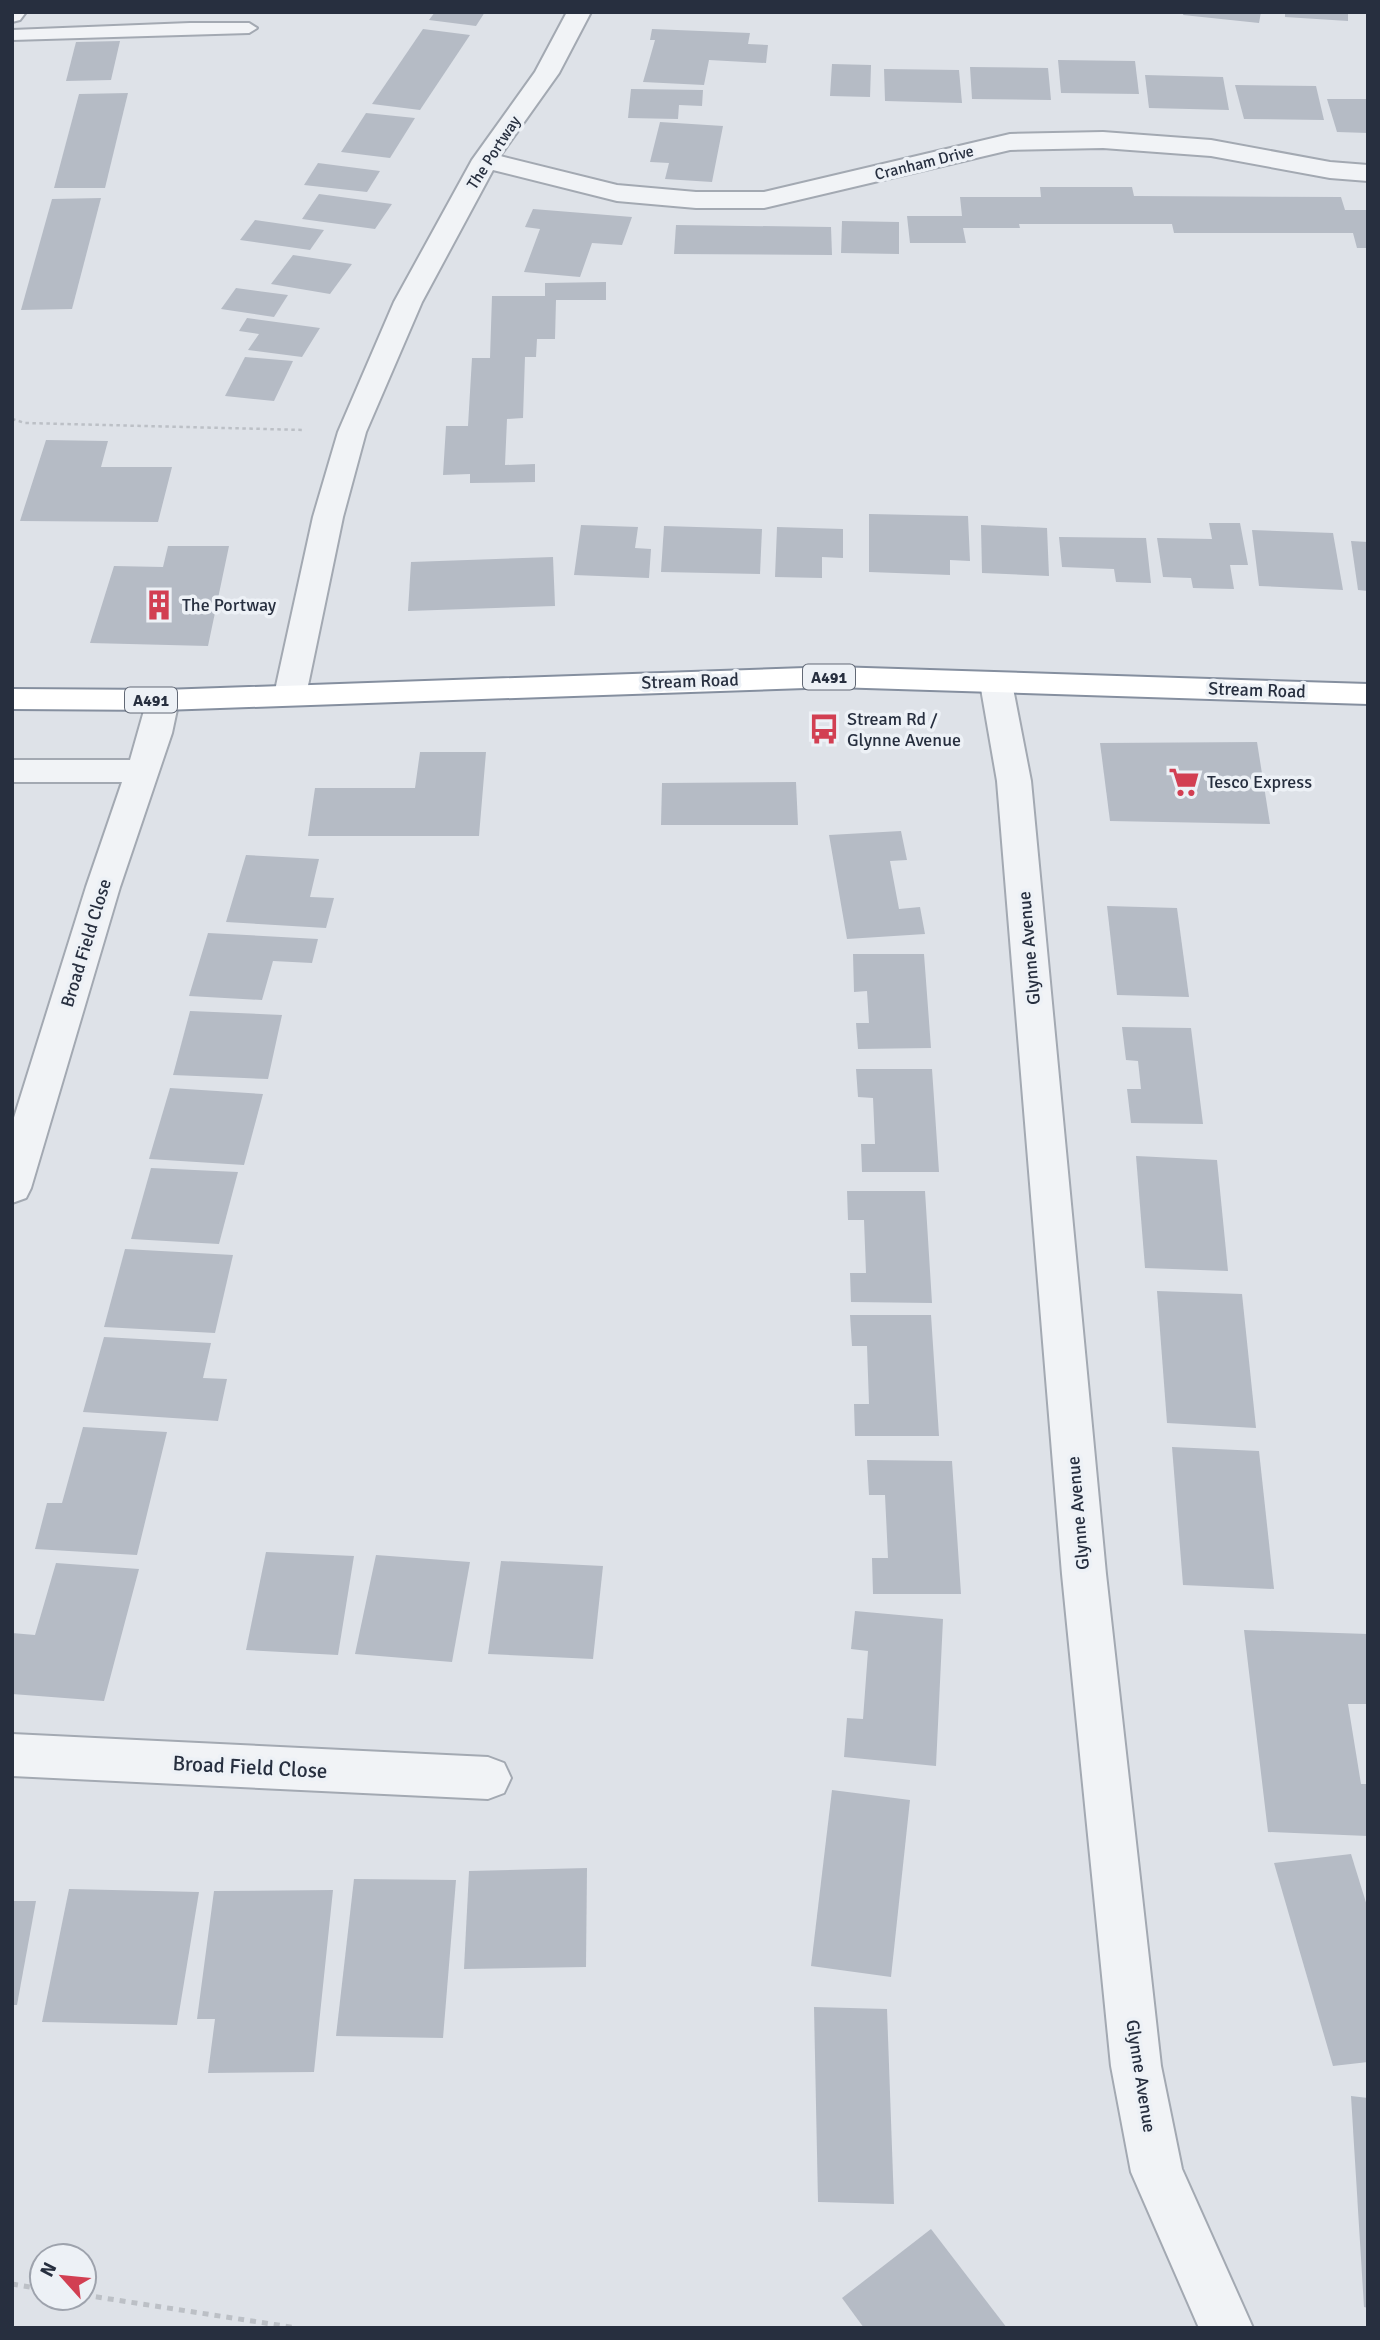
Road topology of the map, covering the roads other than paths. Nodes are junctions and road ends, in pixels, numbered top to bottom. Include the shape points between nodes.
1 (579, 12) edge
2 (249, 28) dead end
3 (12, 35) edge
4 (485, 160) junction
5 (1368, 173) edge
6 (996, 683) junction
7 (1368, 694) edge
8 (290, 695) junction
9 (12, 699) edge
10 (163, 700) junction
11 (12, 771) edge
12 (143, 771) junction
13 (12, 1188) edge
14 (12, 1755) edge
15 (488, 1778) dead end
16 (1226, 2328) edge

1 - 4 street, The Portway via 547,73
2 - 3 lane via 186,26
4 - 5 street, Cranham Drive via 617,193 696,200 764,200 1010,142 1102,140 1211,148
4 - 8 street, The Portway via 408,302 352,432 328,517
6 - 7 highway, Stream Road / A491
6 - 8 highway, Stream Road / A491 via 834,677
6 - 16 street, Glynne Avenue via 1014,781 1084,1574 1136,2066 1157,2172
8 - 10 highway, Stream Road / A491
9 - 10 highway, Stream Road / A491
10 - 12 street, Broad Field Close
11 - 12 street
12 - 13 street, Broad Field Close
14 - 15 street, Broad Field Close

